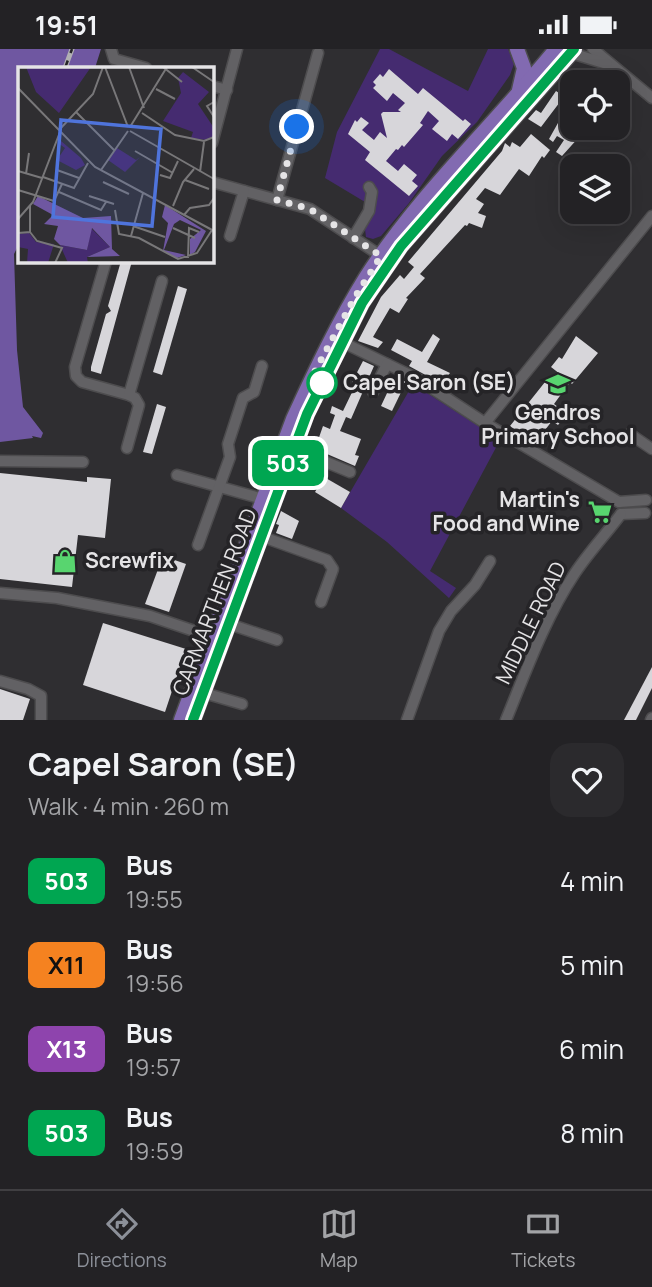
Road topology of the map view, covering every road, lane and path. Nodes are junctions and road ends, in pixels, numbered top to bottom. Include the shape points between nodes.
1 (237, 49) edge
2 (517, 49) edge
3 (593, 49) edge
4 (111, 50) edge
5 (561, 50) edge
6 (318, 54) dead end
7 (142, 67) edge
8 (616, 68) junction
9 (214, 87) edge
10 (226, 90) junction
11 (517, 95) junction
12 (652, 98) edge
13 (214, 135) edge
14 (214, 183) edge
15 (369, 187) dead end
16 (244, 191) junction
17 (277, 200) junction
18 (652, 216) edge
19 (230, 236) dead end
20 (353, 238) junction
21 (381, 256) junction
22 (105, 263) edge
23 (162, 281) dead end
24 (342, 342) junction
25 (387, 364) junction
26 (262, 366) dead end
27 (373, 392) dead end
28 (129, 395) junction
29 (485, 423) junction
30 (630, 435) dead end
31 (127, 449) dead end
32 (294, 449) junction
33 (652, 449) edge
34 (0, 461) edge
35 (83, 462) dead end
36 (350, 473) dead end
37 (177, 475) dead end
38 (219, 487) junction
39 (263, 499) junction
40 (649, 499) edge
41 (619, 502) junction
42 (621, 514) junction
43 (648, 516) edge
44 (263, 537) junction
45 (198, 545) dead end
46 (490, 561) dead end
47 (0, 593) edge
48 (57, 598) junction
49 (321, 602) dead end
50 (55, 611) dead end
51 (229, 624) junction
52 (212, 638) junction
53 (277, 641) dead end
54 (0, 681) edge
55 (204, 692) junction
56 (242, 704) dead end
57 (41, 720) edge
58 (181, 720) edge
59 (193, 720) edge
60 (407, 720) edge
61 (506, 720) edge

1 - 10 street
2 - 11 main road via 524,68
3 - 8 street
4 - 7 street via 114,59
5 - 8 street
5 - 11 main road, CARMARTHEN ROAD
5 - 24 main road, CARMARTHEN ROAD via 401,246
6 - 17 street
8 - 12 street
9 - 10 street
10 - 13 street
11 - 21 main road, CARMARTHEN ROAD
14 - 16 street
15 - 20 street via 371,203
16 - 17 street
16 - 19 street
17 - 20 street via 310,209
18 - 29 street
20 - 21 street
21 - 39 main road, CARMARTHEN ROAD via 313,375
22 - 28 street via 76,376 82,382
23 - 28 street
24 - 25 street
24 - 32 main road, CARMARTHEN ROAD
25 - 27 street
25 - 29 street
26 - 38 street via 254,391 243,398
28 - 31 street via 139,405
29 - 41 street
30 - 33 street
32 - 36 street
32 - 44 main road, CARMARTHEN ROAD
34 - 35 street
37 - 38 street
38 - 39 street
38 - 45 street
39 - 52 main road, CARMARTHEN ROAD
40 - 41 street
40 - 43 street
41 - 42 street
42 - 43 street
42 - 61 street, MIDDLE ROAD via 562,593
44 - 49 street via 331,564
44 - 51 main road, CARMARTHEN ROAD
46 - 60 street via 439,631
47 - 48 street
48 - 50 street
48 - 52 street via 150,616
51 - 53 street
51 - 55 main road, CARMARTHEN ROAD
52 - 58 main road, CARMARTHEN ROAD
54 - 57 street via 41,696
55 - 56 street
55 - 59 main road, CARMARTHEN ROAD

